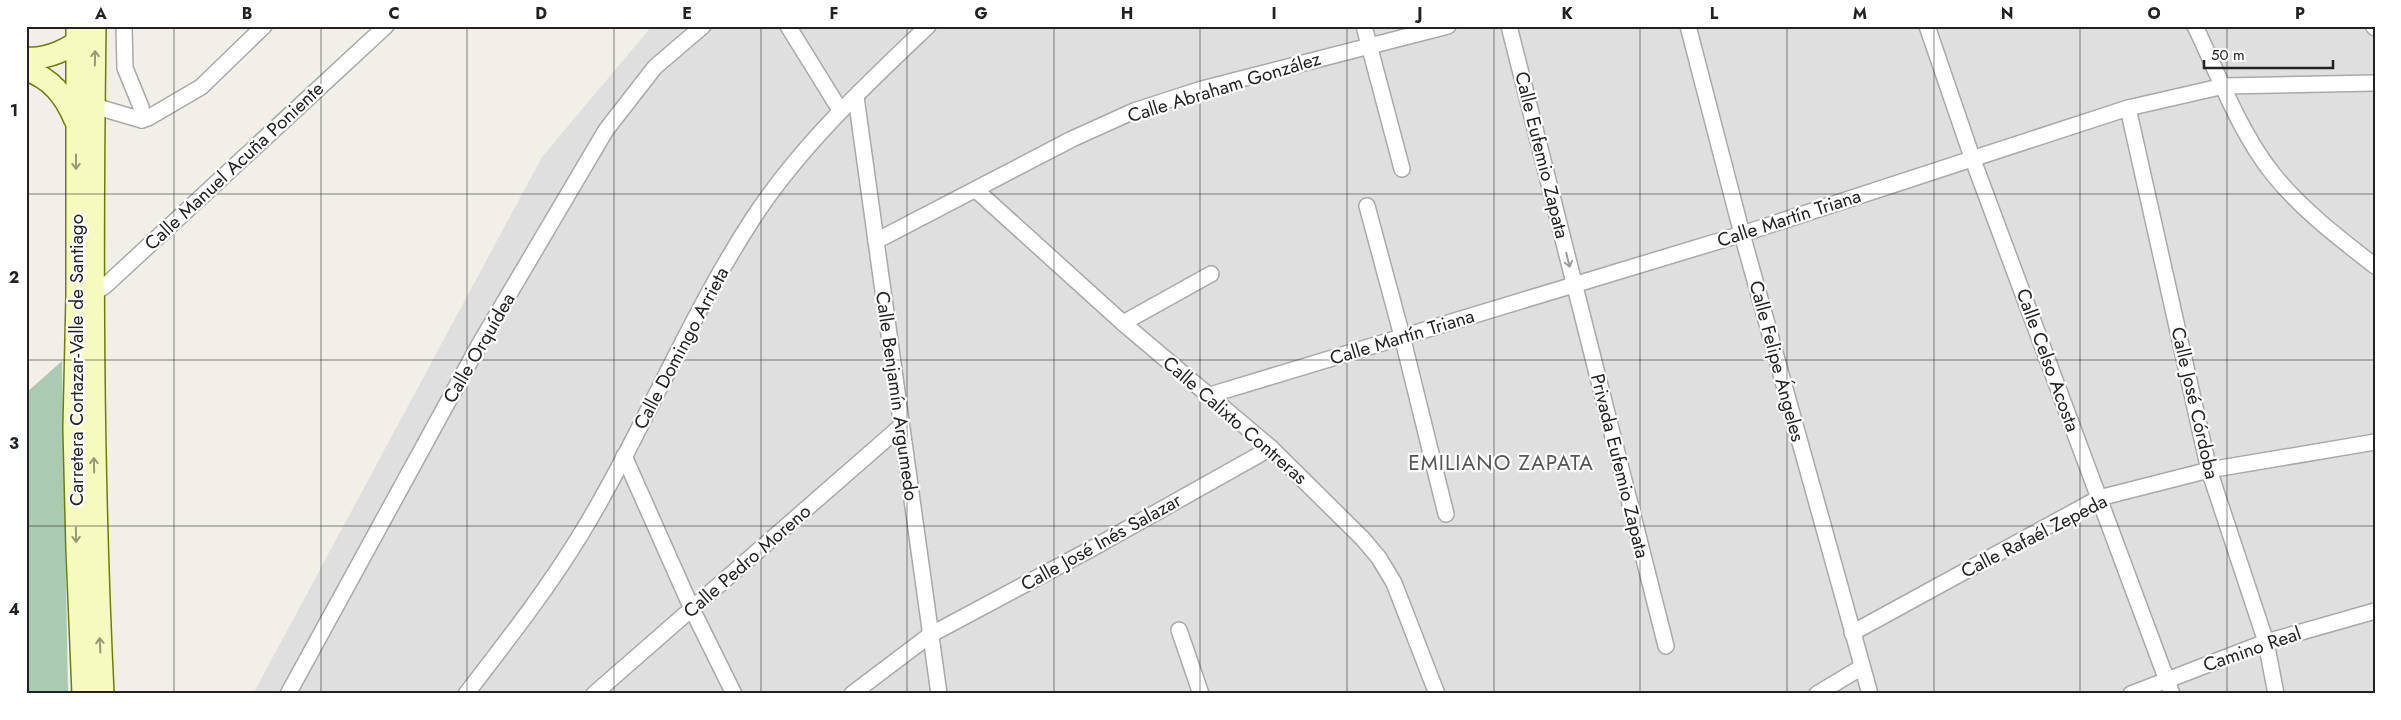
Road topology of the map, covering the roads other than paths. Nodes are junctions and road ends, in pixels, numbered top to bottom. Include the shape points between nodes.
1 (91, 26) edge
2 (95, 26) edge
3 (124, 26) edge
4 (264, 26) edge
5 (386, 26) edge
6 (704, 26) edge
7 (788, 26) edge
8 (928, 26) edge
9 (1364, 26) edge
10 (1448, 26) edge
11 (1509, 26) edge
12 (1688, 26) edge
13 (1927, 26) edge
14 (2195, 26) edge
15 (74, 32) edge
16 (1369, 45) junction
17 (30, 60) edge
18 (2375, 83) edge
19 (77, 85) junction
20 (2224, 86) junction
21 (856, 98) junction
22 (94, 106) junction
23 (2128, 108) junction
24 (840, 110) junction
25 (142, 120) junction
26 (76, 124) junction
27 (1974, 160) junction
28 (1402, 169) dead end
29 (976, 190) junction
30 (1367, 206) dead end
31 (1742, 234) junction
32 (876, 241) junction
33 (2375, 266) edge
34 (1211, 274) dead end
35 (1574, 285) junction
36 (85, 295) junction
37 (1123, 323) junction
38 (1402, 336) junction
39 (1210, 395) junction
40 (900, 427) junction
41 (2375, 442) edge
42 (1272, 448) junction
43 (624, 456) junction
44 (2209, 470) junction
45 (2099, 498) junction
46 (1446, 514) dead end
47 (692, 609) junction
48 (2375, 611) edge
49 (1179, 630) dead end
50 (1852, 633) junction
51 (930, 635) junction
52 (2266, 642) junction
53 (1666, 646) dead end
54 (1862, 667) junction
55 (2167, 679) junction
56 (84, 694) edge
57 (102, 694) edge
58 (288, 694) edge
59 (466, 694) edge
60 (594, 694) edge
61 (734, 694) edge
62 (852, 694) edge
63 (939, 694) edge
64 (1201, 694) edge
65 (1437, 694) edge
66 (1817, 694) edge
67 (1870, 694) edge
68 (2131, 694) edge
69 (2172, 694) edge
70 (2276, 694) edge

1 - 15 main road
22 -> 2 main road, Carretera Cortazar-Valle de Santiago
3 - 25 street via 125,68 141,107
4 - 25 street via 202,87
5 - 36 street, Calle Manuel Acuña Poniente via 105,286
6 - 58 street, Calle Orquídea via 654,67 606,130 479,345
7 - 24 street
8 - 21 street, Calle Domingo Arrieta
9 - 16 street
10 - 16 street, Calle Abraham González
11 -> 35 street, Calle Eufemio Zapata
12 - 31 street, Calle Felipe Ángeles
13 - 27 street, Calle Celso Acosta
14 - 20 street
15 - 17 main road
15 - 19 main road, Carretera Cortazar-Valle de Santiago
16 - 28 street
16 - 29 street, Calle Abraham González via 1202,89 1134,111 1072,139
17 - 19 main road
17 - 26 main road via 38,74 60,92
18 - 20 street, Calle Martín Triana
19 - 22 main road
19 - 26 main road, Carretera Cortazar-Valle de Santiago
20 - 23 street, Calle Martín Triana
20 - 33 street via 2249,139 2273,174 2304,208
21 - 24 street, Calle Domingo Arrieta
21 - 32 street, Calle Benjamín Argumedo
22 - 25 street
22 - 36 main road, Carretera Cortazar-Valle de Santiago
23 - 27 street, Calle Martín Triana
23 - 44 street, Calle José Córdoba
24 - 43 street, Calle Domingo Arrieta via 795,161 752,220 712,288
26 -> 36 main road, Carretera Cortazar-Valle de Santiago
27 - 31 street, Calle Martín Triana
27 - 45 street, Calle Celso Acosta
29 - 32 street, Calle Abraham González
29 - 37 street, Calle Calixto Contreras
30 - 38 street
31 - 35 street, Calle Martín Triana
31 - 50 street, Calle Felipe Ángeles
32 - 40 street, Calle Benjamín Argumedo
34 - 37 street
35 - 38 street, Calle Martín Triana
35 - 53 street, Privada Eufemio Zapata
36 -> 56 main road, Carretera Cortazar-Valle de Santiago via 75,437
57 -> 36 main road, Carretera Cortazar-Valle de Santiago
37 - 39 street, Calle Calixto Contreras
38 - 39 street, Calle Martín Triana
38 - 46 street
39 - 42 street, Calle Calixto Contreras
40 - 47 street, Calle Pedro Moreno
40 - 51 street, Calle Benjamín Argumedo
41 - 44 street, Calle Rafaél Zepeda
42 - 51 street, Calle José Inés Salazar
42 - 65 street, Calle Calixto Contreras via 1379,558 1394,583
43 - 47 street
43 - 59 street, Calle Domingo Arrieta via 582,533 543,594
44 - 45 street, Calle Rafaél Zepeda
44 - 52 street, Calle José Córdoba
45 - 50 street, Calle Rafaél Zepeda
45 - 55 street, Calle Celso Acosta
47 - 60 street, Calle Pedro Moreno
47 - 61 street
48 - 52 street, Camino Real
49 - 64 street
50 - 54 street, Calle Felipe Ángeles
51 - 62 street, Calle José Inés Salazar
51 - 63 street, Calle Benjamín Argumedo
52 - 55 street, Camino Real
52 - 70 street, Calle José Córdoba
54 - 66 street
54 - 67 street, Calle Felipe Ángeles
55 - 68 street, Camino Real
55 - 69 street, Calle Celso Acosta

